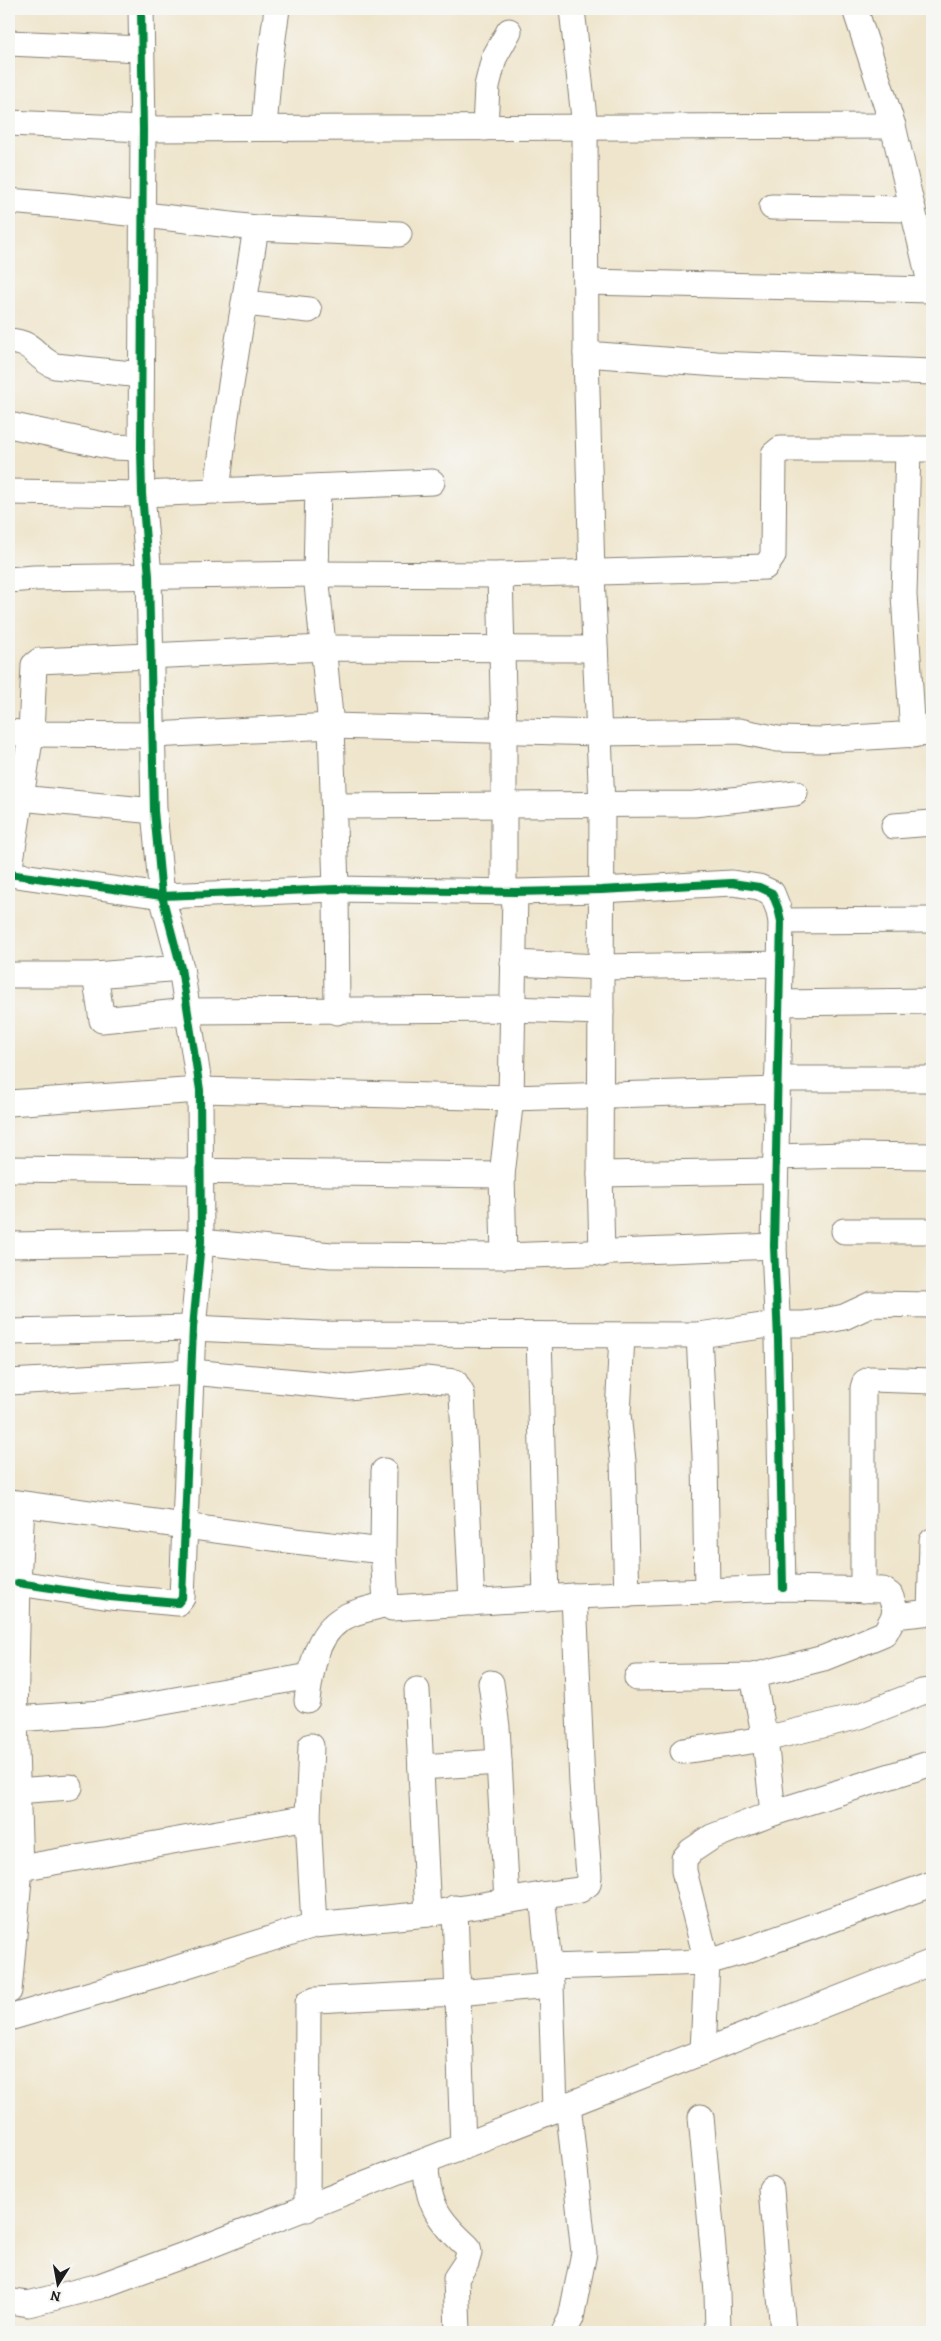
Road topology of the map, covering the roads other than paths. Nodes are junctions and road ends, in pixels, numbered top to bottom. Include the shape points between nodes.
1 (141, 9) edge
2 (277, 9) edge
3 (572, 9) edge
4 (855, 9) edge
5 (509, 32) dead end
6 (9, 43) edge
7 (141, 49) junction
8 (9, 123) edge
9 (893, 126) junction
10 (585, 127) junction
11 (264, 128) junction
12 (485, 128) junction
13 (143, 129) junction
14 (9, 202) edge
15 (772, 207) dead end
16 (913, 209) junction
17 (142, 214) junction
18 (256, 228) junction
19 (399, 234) dead end
20 (587, 282) junction
21 (932, 291) edge
22 (244, 303) junction
23 (309, 310) dead end
24 (9, 341) edge
25 (586, 354) junction
26 (932, 372) edge
27 (141, 375) junction
28 (9, 425) edge
29 (141, 448) junction
30 (908, 449) junction
31 (932, 449) edge
32 (432, 482) dead end
33 (318, 486) junction
34 (217, 491) junction
35 (9, 492) edge
36 (142, 494) junction
37 (316, 574) junction
38 (592, 574) junction
39 (500, 575) junction
40 (149, 576) junction
41 (9, 580) edge
42 (324, 648) junction
43 (596, 649) junction
44 (502, 650) junction
45 (151, 657) junction
46 (331, 726) junction
47 (504, 730) junction
48 (20, 733) edge
49 (600, 733) junction
50 (922, 734) edge
51 (154, 735) junction
52 (795, 793) dead end
53 (20, 798) junction
54 (504, 805) junction
55 (602, 805) junction
56 (334, 806) junction
57 (154, 811) junction
58 (932, 823) edge
59 (894, 826) dead end
60 (9, 874) edge
61 (336, 889) junction
62 (601, 890) junction
63 (509, 892) junction
64 (162, 896) junction
65 (932, 920) edge
66 (781, 921) junction
67 (512, 963) junction
68 (780, 964) junction
69 (600, 967) junction
70 (181, 968) junction
71 (9, 975) edge
72 (95, 975) junction
73 (932, 1001) edge
74 (780, 1002) junction
75 (511, 1009) junction
76 (188, 1011) junction
77 (337, 1012) junction
78 (601, 1012) junction
79 (932, 1079) edge
80 (777, 1084) junction
81 (200, 1090) junction
82 (601, 1095) junction
83 (511, 1098) junction
84 (9, 1103) edge
85 (932, 1156) edge
86 (776, 1164) junction
87 (9, 1169) edge
88 (201, 1171) junction
89 (600, 1174) junction
90 (502, 1175) junction
91 (844, 1231) dead end
92 (932, 1232) edge
93 (201, 1242) junction
94 (9, 1244) edge
95 (774, 1246) junction
96 (602, 1254) junction
97 (504, 1256) junction
98 (932, 1305) edge
99 (777, 1324) junction
100 (193, 1328) junction
101 (9, 1332) edge
102 (539, 1335) junction
103 (699, 1335) junction
104 (622, 1336) junction
105 (192, 1372) junction
106 (932, 1381) edge
107 (9, 1382) edge
108 (384, 1471) dead end
109 (15, 1504) edge
110 (186, 1527) junction
111 (932, 1541) edge
112 (383, 1551) junction
113 (18, 1583) junction
114 (783, 1588) junction
115 (863, 1590) junction
116 (707, 1592) junction
117 (626, 1594) junction
118 (574, 1596) junction
119 (546, 1598) junction
120 (472, 1603) junction
121 (386, 1604) junction
122 (931, 1612) edge
123 (894, 1616) junction
124 (753, 1676) junction
125 (637, 1678) dead end
126 (491, 1683) dead end
127 (417, 1690) dead end
128 (932, 1691) edge
129 (13, 1727) edge
130 (765, 1739) junction
131 (311, 1746) dead end
132 (683, 1751) dead end
133 (499, 1762) junction
134 (932, 1763) edge
135 (421, 1767) junction
136 (70, 1787) dead end
137 (16, 1791) junction
138 (773, 1813) junction
139 (308, 1816) junction
140 (14, 1869) edge
141 (932, 1884) edge
142 (542, 1895) junction
143 (507, 1900) junction
144 (454, 1908) junction
145 (428, 1914) junction
146 (314, 1925) junction
147 (707, 1962) junction
148 (932, 1962) edge
149 (550, 1976) junction
150 (9, 1991) edge
151 (456, 1993) junction
152 (9, 2018) edge
153 (703, 2052) junction
154 (562, 2107) junction
155 (700, 2117) dead end
156 (464, 2147) junction
157 (426, 2163) junction
158 (771, 2189) dead end
159 (307, 2209) junction
160 (9, 2301) edge
161 (458, 2332) edge
162 (564, 2332) edge
163 (718, 2332) edge
164 (783, 2332) edge

1 - 7 street
2 - 11 street
3 - 10 street
4 - 9 street
5 - 12 street via 494,58 487,86
6 - 7 street
7 - 13 street
8 - 13 street
9 - 10 street
9 - 16 street
10 - 12 street
10 - 20 street
11 - 12 street
11 - 13 street
13 - 17 street
14 - 17 street
15 - 16 street
16 - 21 street
17 - 18 street
17 - 27 street
18 - 19 street
18 - 22 street
20 - 21 street
20 - 25 street
22 - 23 street
22 - 34 street
24 - 27 street via 30,346 45,362 55,366
25 - 26 street via 717,364
25 - 38 street
27 - 29 street
28 - 29 street via 113,447
29 - 36 street
30 - 31 street
30 - 38 street via 780,449 774,454 773,556 765,568
30 - 50 street via 904,595
32 - 33 street
33 - 34 street
33 - 37 street
34 - 36 street
35 - 36 street
36 - 40 street
37 - 39 street
37 - 40 street
37 - 42 street
38 - 39 street
38 - 43 street
39 - 44 street
40 - 41 street
40 - 45 street
42 - 44 street
42 - 45 street
42 - 46 street
43 - 44 street
43 - 49 street
44 - 47 street
45 - 48 street via 39,661 34,665
45 - 51 street
46 - 47 street
46 - 51 street
46 - 56 street
47 - 49 street
47 - 54 street
48 - 51 street
48 - 53 street
49 - 50 street via 739,731 778,739 821,740
49 - 55 street
51 - 57 street
52 - 55 street via 694,804
53 - 57 street
53 - 60 street
54 - 55 street
54 - 56 street
54 - 63 street
55 - 62 street
56 - 61 street
57 - 64 street
58 - 59 street
60 - 64 street
61 - 63 street
61 - 64 street
61 - 77 street
62 - 63 street
62 - 66 street via 732,883 759,887 772,893
62 - 69 street
63 - 67 street
64 - 70 street
65 - 66 street
66 - 68 street
67 - 69 street
67 - 75 street
68 - 69 street
68 - 74 street
69 - 78 street
70 - 72 street
70 - 76 street
71 - 72 street
72 - 76 street via 102,1020
73 - 74 street
74 - 80 street
75 - 77 street
75 - 78 street
75 - 83 street
76 - 77 street
76 - 81 street
78 - 82 street
79 - 80 street
80 - 82 street
80 - 86 street
81 - 83 street
81 - 84 street
81 - 88 street
82 - 83 street
82 - 89 street
83 - 90 street
85 - 86 street via 845,1155
86 - 89 street
86 - 95 street
87 - 88 street
88 - 90 street
88 - 93 street
89 - 96 street
90 - 97 street
91 - 92 street
93 - 94 street
93 - 97 street via 330,1255
93 - 100 street
95 - 96 street
95 - 99 street
96 - 97 street
98 - 99 street via 872,1304 844,1317 803,1324
99 - 103 street
99 - 114 street
100 - 101 street
100 - 102 street via 321,1334
100 - 105 street
102 - 104 street
102 - 119 street
103 - 104 street
103 - 116 street
104 - 117 street via 618,1414 623,1461
105 - 107 street
105 - 110 street
105 - 120 street via 348,1387 424,1379 455,1382 462,1394
106 - 115 street via 871,1379 863,1388
108 - 112 street
109 - 110 street
109 - 113 street
110 - 112 street
110 - 113 street via 182,1598 178,1603
111 - 122 street
112 - 121 street
113 - 129 street
114 - 115 street
114 - 116 street
115 - 123 street via 883,1590 890,1595
116 - 117 street
117 - 118 street
118 - 119 street
118 - 142 street via 589,1876 588,1884 580,1890
119 - 120 street
120 - 121 street via 392,1608
121 - 129 street via 349,1615 328,1629 321,1639 308,1688
122 - 123 street
123 - 124 street via 885,1633 824,1658
124 - 125 street
124 - 130 street
126 - 133 street
127 - 135 street
128 - 130 street via 860,1716
129 - 137 street
130 - 132 street
130 - 138 street
131 - 139 street
133 - 135 street
133 - 143 street
134 - 138 street
135 - 145 street
136 - 137 street
137 - 140 street
138 - 147 street via 712,1837 684,1859 684,1871
139 - 140 street
139 - 146 street
140 - 150 street
141 - 147 street
142 - 143 street
142 - 149 street
143 - 144 street
144 - 145 street
144 - 151 street
145 - 146 street
146 - 152 street
147 - 149 street
147 - 153 street
148 - 153 street
149 - 151 street
149 - 154 street
151 - 156 street
151 - 159 street via 315,2000 308,2004
153 - 154 street
154 - 156 street
154 - 162 street via 584,2253
155 - 163 street
156 - 157 street
157 - 159 street
157 - 161 street via 426,2185 432,2204 442,2222 468,2247 469,2253 456,2278
158 - 164 street
159 - 160 street via 100,2286 28,2304

